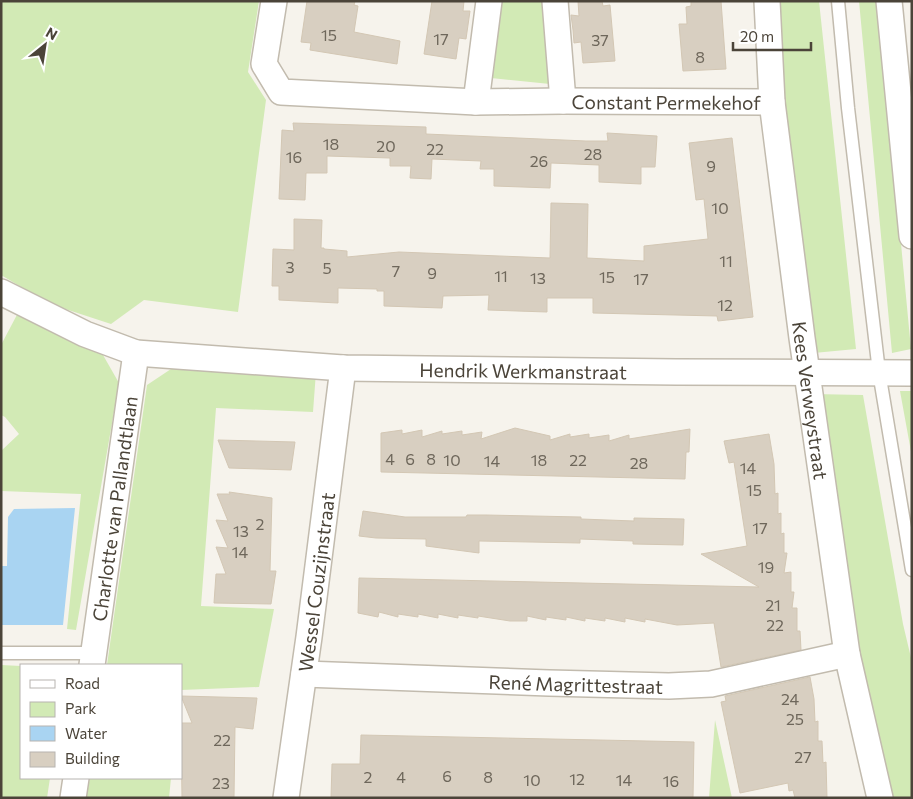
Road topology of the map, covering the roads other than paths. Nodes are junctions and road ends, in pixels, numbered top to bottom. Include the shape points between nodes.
1 (274, 1) edge
2 (489, 1) edge
3 (554, 1) edge
4 (766, 1) edge
5 (838, 1) edge
6 (889, 1) edge
7 (563, 101) junction
8 (476, 102) junction
9 (772, 102) junction
10 (907, 144) edge
11 (912, 236) edge
12 (1, 292) edge
13 (136, 353) junction
14 (343, 368) junction
15 (879, 372) junction
16 (807, 373) junction
17 (912, 373) edge
18 (912, 570) edge
19 (1, 653) edge
20 (847, 654) junction
21 (93, 659) edge
22 (304, 674) junction
23 (76, 779) edge
24 (74, 798) edge
25 (286, 798) edge
26 (880, 798) edge

1 - 8 street, Constant Permekehof via 264,64 281,92
2 - 8 street
3 - 7 street, Constant Permekehof
4 - 9 street, Kees Verweystraat
5 - 15 lane
6 - 10 street
7 - 8 street, Constant Permekehof
7 - 9 street, Constant Permekehof
9 - 16 street, Kees Verweystraat
10 - 11 street
12 - 13 street, Hendrik Werkmanstraat via 85,334
13 - 14 street, Hendrik Werkmanstraat
13 - 21 street, Charlotte van Pallandtlaan
14 - 16 street, Hendrik Werkmanstraat
14 - 22 street, Wessel Couzijnstraat
15 - 16 street, Hendrik Werkmanstraat
15 - 17 street, Hendrik Werkmanstraat
15 - 18 lane
16 - 20 street, Kees Verweystraat
19 - 21 lane
20 - 22 street, René Magrittestraat via 711,684 669,686
20 - 26 street, Kees Verweystraat
22 - 25 street, Wessel Couzijnstraat
23 - 24 street

